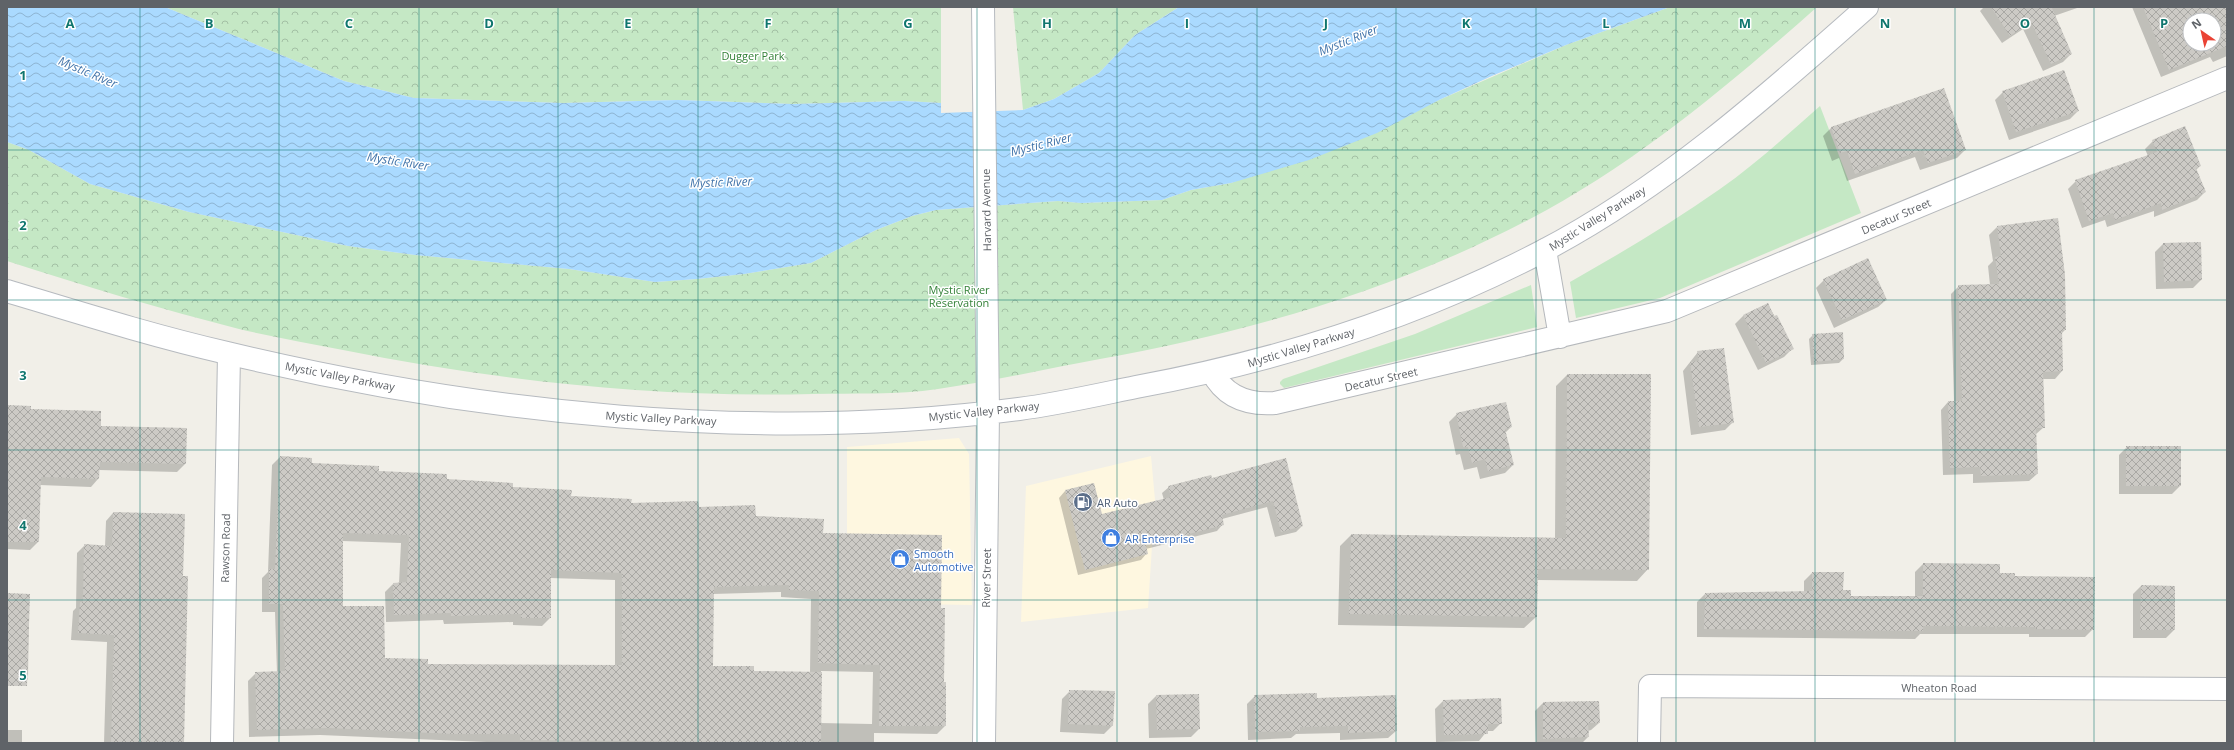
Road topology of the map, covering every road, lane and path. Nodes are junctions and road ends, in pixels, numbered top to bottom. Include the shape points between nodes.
1 (982, 7) edge
2 (1867, 7) edge
3 (2227, 78) edge
4 (1545, 250) junction
5 (7, 291) edge
6 (1560, 337) junction
7 (229, 354) junction
8 (1212, 372) junction
9 (988, 412) junction
10 (2227, 689) edge
11 (222, 743) edge
12 (984, 743) edge
13 (1649, 743) edge

1 - 9 street, Harvard Avenue
2 - 4 street, Mystic Valley Parkway via 1707,143 1623,202
3 - 6 street, Decatur Street via 1667,311
4 - 6 street
4 - 8 street, Mystic Valley Parkway via 1473,285 1379,322 1291,351
5 - 7 street, Mystic Valley Parkway
6 - 8 street, Decatur Street via 1275,403 1253,403 1243,400 1226,390
7 - 9 street, Mystic Valley Parkway via 339,377 442,394 531,408 617,416 842,423
7 - 11 street, Rawson Road
8 - 9 street, Mystic Valley Parkway via 1031,407
9 - 12 street, River Street
10 - 13 street, Wheaton Road via 1650,686

